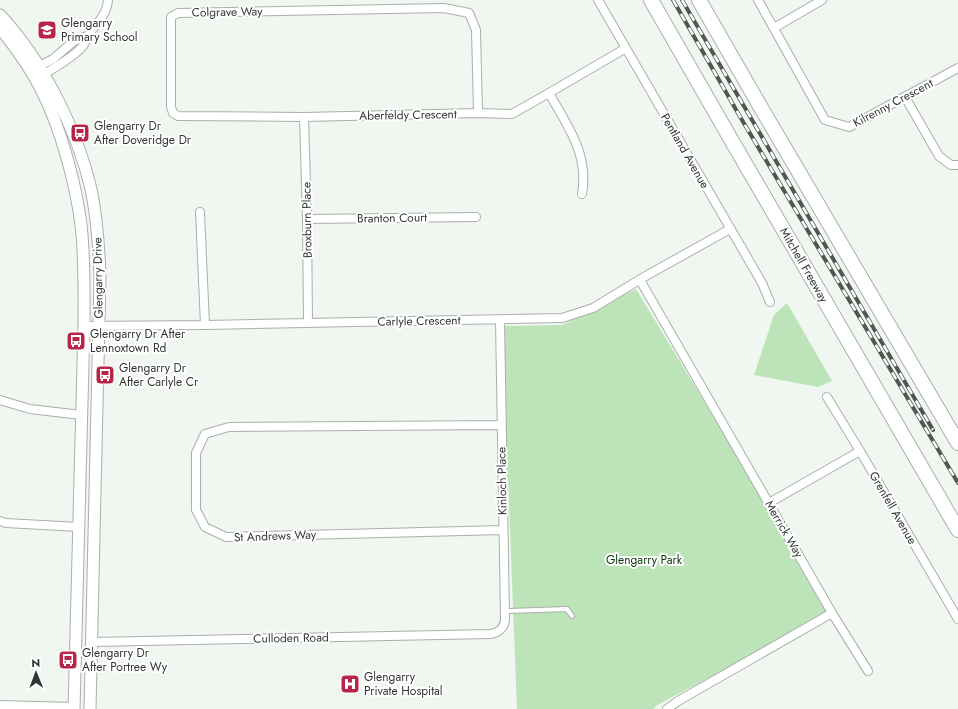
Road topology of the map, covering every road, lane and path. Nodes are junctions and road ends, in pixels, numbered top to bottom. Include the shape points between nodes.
1 (108, 0) edge
2 (598, 0) edge
3 (652, 0) edge
4 (700, 0) edge
5 (758, 0) edge
6 (822, 0) edge
7 (0, 15) edge
8 (0, 28) edge
9 (774, 28) junction
10 (626, 48) junction
11 (958, 68) edge
12 (38, 73) junction
13 (549, 94) junction
14 (905, 97) junction
15 (173, 113) joint
16 (478, 113) junction
17 (304, 117) junction
18 (958, 165) edge
19 (582, 194) dead end
20 (200, 212) dead end
21 (476, 217) dead end
22 (307, 219) junction
23 (730, 229) junction
24 (640, 280) junction
25 (770, 302) dead end
26 (500, 320) junction
27 (308, 323) junction
28 (205, 325) junction
29 (84, 326) junction
30 (99, 326) junction
31 (827, 397) dead end
32 (0, 400) edge
33 (82, 415) junction
34 (501, 425) junction
35 (958, 443) edge
36 (860, 451) junction
37 (770, 504) junction
38 (0, 521) edge
39 (79, 527) junction
40 (503, 530) junction
41 (958, 530) edge
42 (505, 611) junction
43 (832, 613) junction
44 (572, 616) dead end
45 (958, 619) edge
46 (490, 634) joint
47 (91, 642) junction
48 (868, 671) dead end
49 (0, 705) edge
50 (74, 708) edge
51 (90, 709) edge
52 (667, 709) edge

1 - 12 street via 107,9 87,36 74,41
2 - 10 street, Pentland Avenue
3 - 41 highway, Mitchell Freeway
4 - 35 highway
5 - 9 street
6 - 9 street
7 - 12 main road, Glengarry Drive
8 - 12 main road, Glengarry Drive
9 - 14 street, Kilrenny Crescent via 825,120 849,126
10 - 13 street, Aberfeldy Crescent
10 - 23 street, Pentland Avenue
11 - 14 street, Kilrenny Crescent
12 - 29 main road, Glengarry Drive via 63,148 81,225
12 - 30 main road, Glengarry Drive via 81,152 91,189 99,242
13 - 16 street, Aberfeldy Crescent via 512,114
13 - 19 street via 581,155 584,174
14 - 18 street via 939,156 951,165
15 - 16 street, Colgrave Way via 171,17 178,13 444,8 469,13 476,30
15 - 17 street, Aberfeldy Crescent via 178,116
16 - 17 street, Aberfeldy Crescent
17 - 22 street, Broxburn Place
20 - 28 street
21 - 22 street, Branton Court
22 - 27 street, Broxburn Place
23 - 24 street, Carlyle Crescent
23 - 25 street, Pentland Avenue via 762,283
24 - 26 street, Carlyle Crescent via 594,308 562,318
24 - 37 street, Merrick Way
26 - 27 street, Carlyle Crescent
26 - 34 street, Kinloch Place
27 - 28 street, Carlyle Crescent
28 - 30 street, Carlyle Crescent
29 - 30 street, Carlyle Crescent
29 - 33 main road, Glengarry Drive
30 - 47 main road, Glengarry Drive
31 - 36 street, Grenfell Avenue
32 - 33 street via 30,409
33 - 39 main road, Glengarry Drive
34 - 40 street, Kinloch Place
34 - 40 street, St Andrews Way via 229,427 206,434 196,453 196,510 205,528 226,537
36 - 37 street
36 - 45 street, Grenfell Avenue
37 - 43 street, Merrick Way
38 - 39 street
39 - 50 main road, Glengarry Drive
40 - 42 street, Kinloch Place
42 - 44 lane via 567,610
42 - 46 street, Kinloch Place via 504,626 498,632
43 - 48 street, Merrick Way
43 - 52 street via 678,700
46 - 47 street, Culloden Road
47 - 51 main road, Glengarry Drive
49 - 50 street

